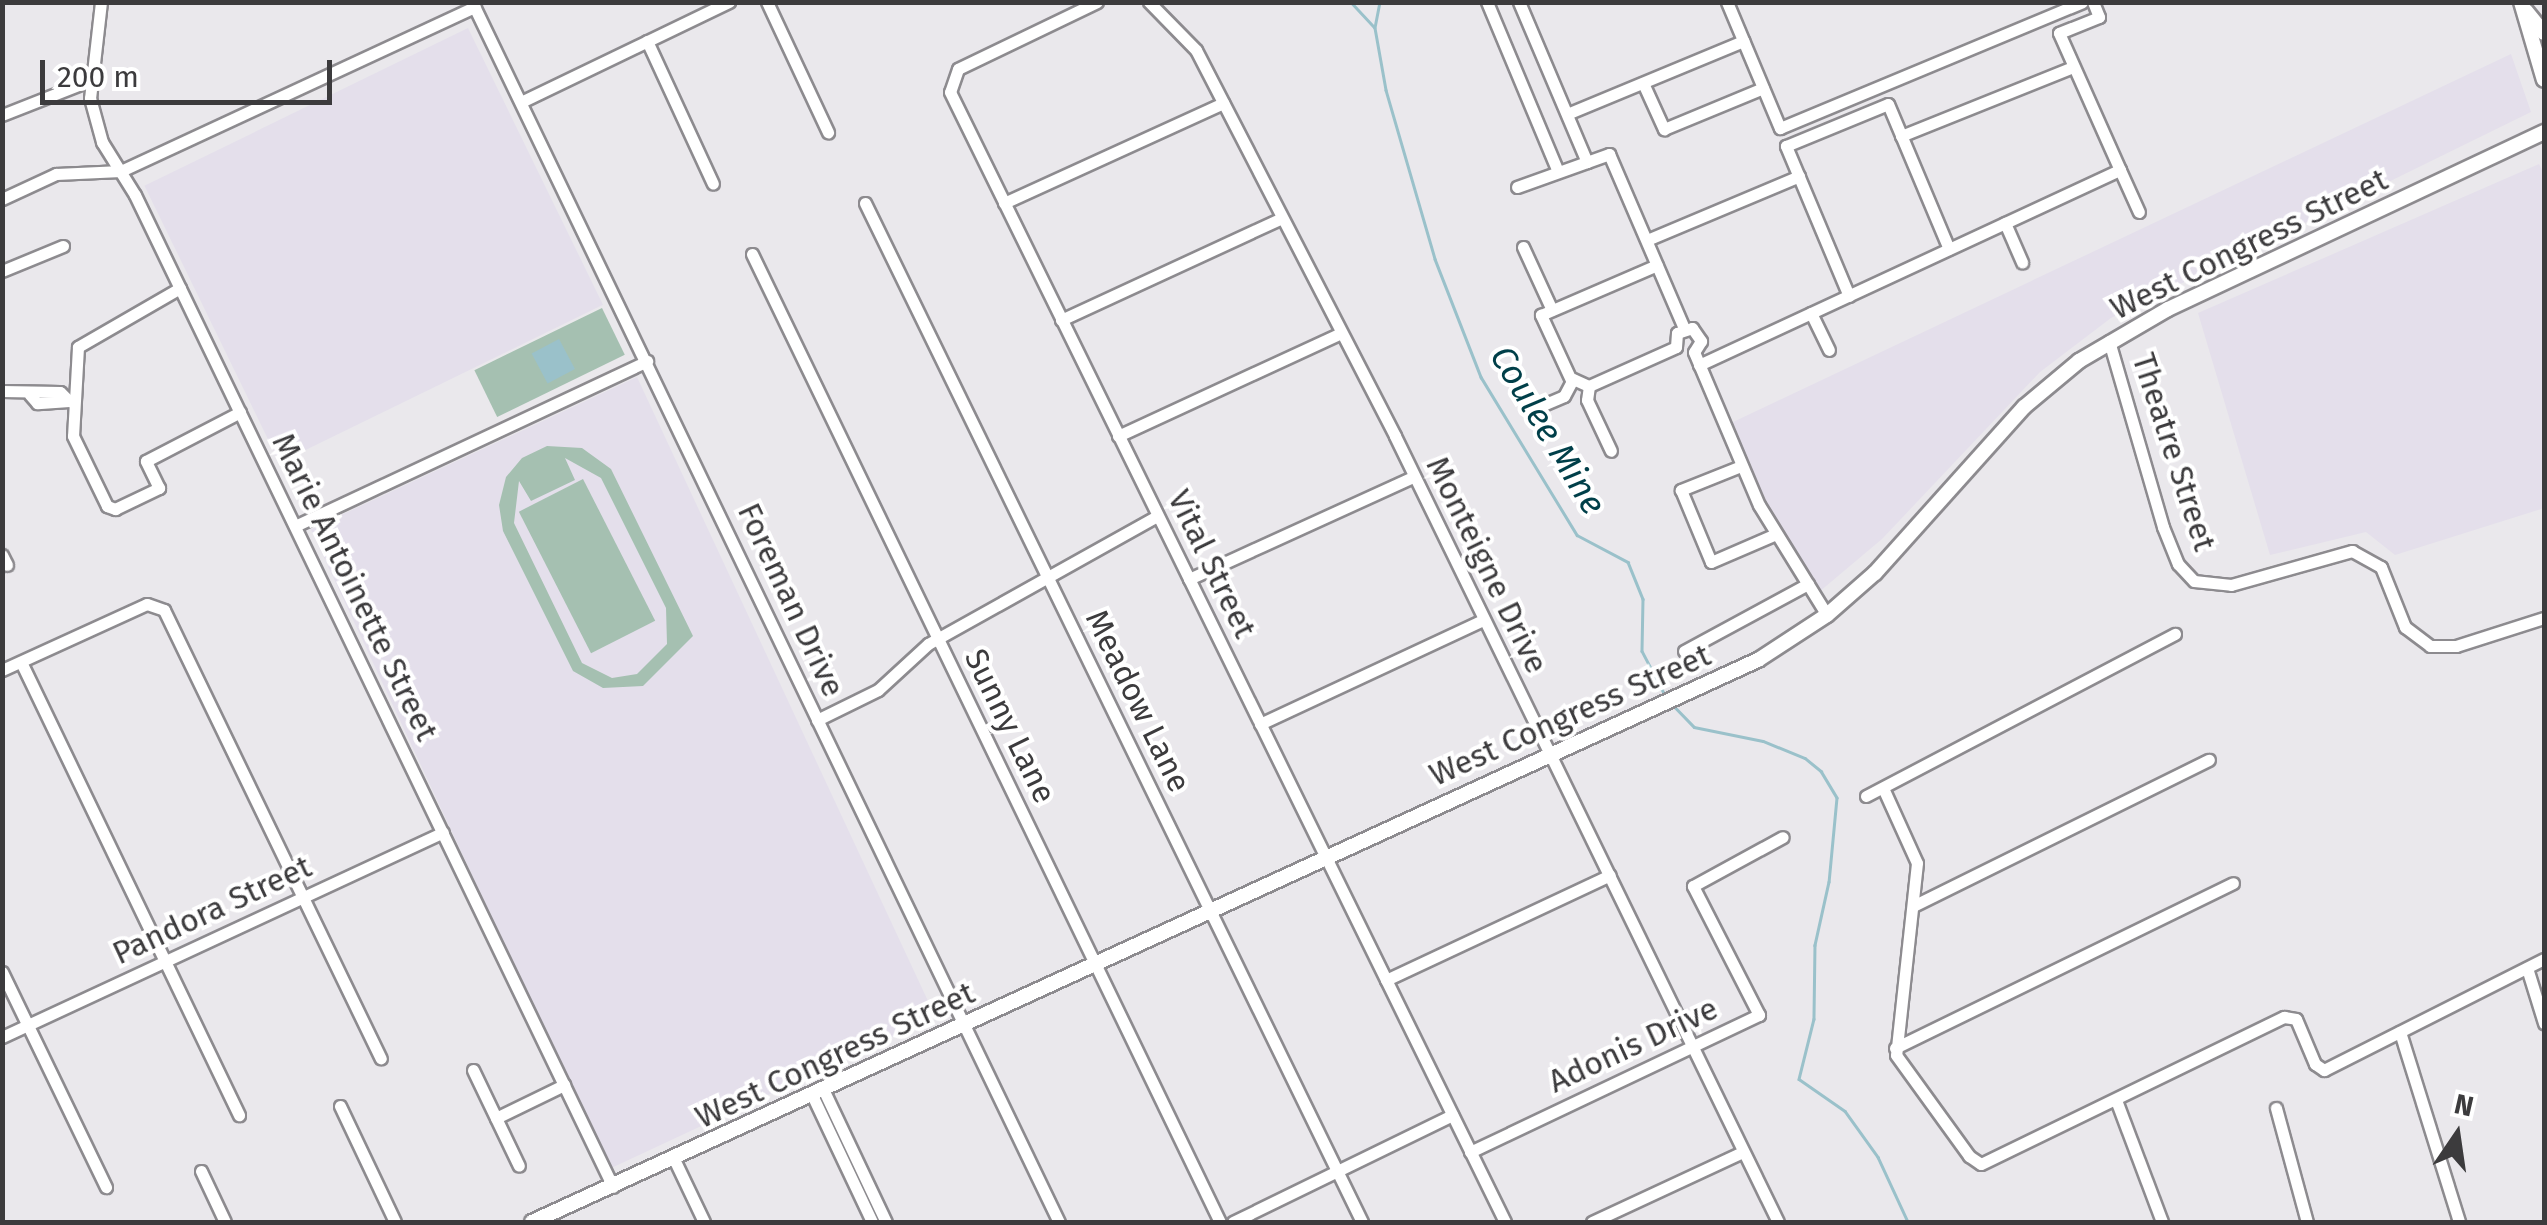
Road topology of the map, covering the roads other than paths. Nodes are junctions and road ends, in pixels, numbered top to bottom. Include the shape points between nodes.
1 (101, 2) edge
2 (729, 2) edge
3 (767, 2) edge
4 (1097, 2) edge
5 (1149, 2) edge
6 (1487, 2) edge
7 (1519, 2) edge
8 (1727, 2) edge
9 (2043, 2) edge
10 (2082, 2) edge
11 (2093, 2) edge
12 (2521, 4) edge
13 (473, 5) edge
14 (2049, 16) junction
15 (2544, 33) edge
16 (648, 41) junction
17 (1743, 42) junction
18 (2073, 67) junction
19 (91, 80) junction
20 (2544, 80) edge
21 (1642, 83) junction
22 (1880, 86) junction
23 (1763, 88) junction
24 (521, 102) junction
25 (1223, 103) junction
26 (1888, 104) junction
27 (1823, 110) junction
28 (2, 114) edge
29 (1567, 114) junction
30 (1830, 128) junction
31 (828, 132) dead end
32 (2544, 132) edge
33 (1901, 136) junction
34 (1587, 162) junction
35 (2120, 170) junction
36 (121, 171) junction
37 (1558, 172) junction
38 (1799, 176) junction
39 (713, 184) dead end
40 (1517, 187) dead end
41 (2, 199) edge
42 (864, 203) dead end
43 (1004, 203) junction
44 (2139, 212) dead end
45 (1280, 219) junction
46 (2005, 223) junction
47 (1647, 240) junction
48 (63, 246) dead end
49 (1523, 247) dead end
50 (1949, 249) junction
51 (752, 254) dead end
52 (2022, 262) dead end
53 (1657, 265) junction
54 (2, 271) edge
55 (180, 288) junction
56 (1849, 296) junction
57 (1552, 310) junction
58 (1811, 313) junction
59 (1062, 320) junction
60 (1684, 328) junction
61 (1337, 334) junction
62 (2109, 341) junction
63 (1676, 347) junction
64 (1829, 350) dead end
65 (1696, 359) junction
66 (647, 361) junction
67 (1571, 380) junction
68 (1589, 386) junction
69 (2, 391) edge
70 (1564, 396) junction
71 (1587, 400) junction
72 (71, 401) junction
73 (1536, 408) dead end
74 (240, 412) junction
75 (1118, 436) junction
76 (1611, 451) dead end
77 (1741, 466) junction
78 (1413, 477) junction
79 (1157, 516) junction
80 (295, 526) junction
81 (1776, 534) junction
82 (1047, 577) junction
83 (1189, 579) junction
84 (1808, 584) junction
85 (1827, 616) junction
86 (2544, 618) edge
87 (1484, 620) junction
88 (2175, 634) dead end
89 (937, 639) junction
90 (1684, 651) dead end
91 (20, 662) junction
92 (2, 670) edge
93 (818, 720) junction
94 (1260, 724) junction
95 (1551, 757) junction
96 (2209, 760) dead end
97 (1883, 788) junction
98 (1866, 796) dead end
99 (444, 832) junction
100 (1783, 837) dead end
101 (1325, 855) junction
102 (1610, 876) junction
103 (2233, 883) dead end
104 (304, 898) junction
105 (1913, 906) junction
106 (1210, 909) junction
107 (2544, 959) edge
108 (167, 961) junction
109 (1094, 964) junction
110 (2527, 968) junction
111 (2, 972) edge
112 (1386, 980) junction
113 (2544, 1022) edge
114 (28, 1025) junction
115 (966, 1026) junction
116 (2400, 1032) junction
117 (2, 1037) edge
118 (1692, 1047) junction
119 (1895, 1048) junction
120 (381, 1058) dead end
121 (473, 1070) dead end
122 (564, 1085) junction
123 (819, 1094) junction
124 (2116, 1100) junction
125 (340, 1106) dead end
126 (2276, 1108) dead end
127 (239, 1115) dead end
128 (1452, 1115) junction
129 (496, 1118) junction
130 (1470, 1152) junction
131 (1743, 1152) junction
132 (674, 1159) junction
133 (519, 1166) dead end
134 (201, 1171) dead end
135 (1338, 1172) junction
136 (106, 1187) dead end
137 (613, 1188) junction
138 (866, 1196) junction
139 (549, 1219) edge
140 (226, 1222) edge
141 (395, 1222) edge
142 (532, 1222) edge
143 (704, 1222) edge
144 (872, 1222) edge
145 (886, 1222) edge
146 (1059, 1222) edge
147 (1220, 1222) edge
148 (1234, 1222) edge
149 (1362, 1222) edge
150 (1505, 1222) edge
151 (1592, 1222) edge
152 (1778, 1222) edge
153 (2162, 1222) edge
154 (2307, 1222) edge
155 (2460, 1222) edge

1 - 19 street, Marie Antoinette Street
2 - 16 street
3 - 31 street
4 - 43 street, Vital Street via 951,76 950,92
5 - 25 street, Monteigne Drive via 1187,36
6 - 37 street
7 - 29 street
8 - 17 street
9 - 14 street
10 - 14 street
11 - 18 street via 2100,17 2059,33
12 - 15 main road
12 - 20 main road
13 - 24 street, Foreman Drive
13 - 36 street
14 - 22 street
16 - 24 street
16 - 39 street
17 - 21 street
17 - 23 street
18 - 33 street
18 - 35 street
19 - 28 street
19 - 36 street, Marie Antoinette Street via 94,118
21 - 23 street via 1664,129
21 - 29 street
22 - 26 street
22 - 27 street
23 - 27 street via 1780,128
24 - 66 street, Foreman Drive
25 - 43 street
25 - 45 street, Monteigne Drive
26 - 30 street
26 - 33 street
27 - 30 street
29 - 34 street
30 - 38 street via 1786,146
32 - 62 main road, West Congress Street
33 - 50 street
34 - 37 street
34 - 47 street via 1609,154
35 - 44 street
35 - 46 street
36 - 41 street via 56,174
36 - 55 street, Marie Antoinette Street
37 - 40 street
38 - 47 street
38 - 56 street
42 - 82 street, Meadow Lane
43 - 59 street, Vital Street
45 - 59 street
45 - 61 street, Monteigne Drive
46 - 50 street
46 - 52 street
47 - 53 street
48 - 54 street
49 - 57 street
50 - 56 street
51 - 89 street, Sunny Lane
53 - 57 street
53 - 60 street
55 - 72 street via 78,347
55 - 74 street, Marie Antoinette Street
56 - 58 street
57 - 67 street via 1540,316
58 - 64 street
58 - 65 street
59 - 75 street, Vital Street
60 - 63 street via 1675,336
60 - 65 street via 1701,336
61 - 75 street
61 - 78 street, Monteigne Drive
62 - 85 main road, West Congress Street via 2024,407 1876,573
62 - 86 street, Theatre Street via 2163,526 2178,564 2194,581 2231,585 2352,551 2381,567 2405,627 2430,646 2456,646
63 - 65 street
63 - 68 street
65 - 77 street
66 - 80 street
66 - 93 street, Foreman Drive
67 - 68 street
67 - 70 street
68 - 71 street
69 - 72 street via 30,395 37,403
70 - 71 street via 1574,405
70 - 73 street
71 - 76 street
72 - 74 street via 73,436 107,506 115,509 159,488 146,460
74 - 80 street, Marie Antoinette Street
75 - 79 street, Vital Street
77 - 81 street
77 - 81 street via 1680,490 1712,562
78 - 83 street
78 - 87 street, Monteigne Drive
79 - 82 street
79 - 83 street, Vital Street
80 - 99 street, Marie Antoinette Street
81 - 84 street
82 - 89 street
82 - 106 street, Meadow Lane
83 - 94 street, Vital Street
84 - 85 street
84 - 90 street
85 - 95 main road, West Congress Street via 1780,648
87 - 94 street
87 - 95 street, Monteigne Drive
88 - 97 street
89 - 93 street via 878,690
89 - 109 street, Sunny Lane
91 - 92 street
91 - 104 street via 156,604
91 - 108 street
93 - 115 street, Foreman Drive
94 - 101 street, Vital Street
95 - 101 main road, West Congress Street
95 - 102 street, Monteigne Drive
96 - 105 street
97 - 98 street
97 - 105 street via 1915,854
99 - 104 street, Pandora Street
99 - 122 street, Marie Antoinette Street
100 - 118 street, Adonis Drive via 1694,886 1759,1016
101 - 106 main road, West Congress Street
101 - 112 street, Vital Street
102 - 112 street
102 - 118 street, Monteigne Drive
103 - 119 street
104 - 108 street, Pandora Street
104 - 120 street
105 - 119 street
106 - 109 main road, West Congress Street
106 - 135 street, Meadow Lane
107 - 110 street
108 - 114 street, Pandora Street
108 - 127 street
109 - 115 main road, West Congress Street
109 - 147 street, Sunny Lane
110 - 113 street
110 - 116 street
111 - 114 street
112 - 128 street, Vital Street
114 - 117 street, Pandora Street
114 - 136 street
115 - 123 main road, West Congress Street
115 - 146 street, Foreman Drive
116 - 124 street via 2320,1070 2300,1024 2284,1017
116 - 155 street
118 - 130 street, Adonis Drive
118 - 131 street, Monteigne Drive
119 - 124 street via 1981,1164
121 - 129 street
122 - 129 street
122 - 137 street, Marie Antoinette Street
123 - 132 main road, West Congress Street
123 - 138 street
124 - 153 street
125 - 141 street
126 - 154 street
128 - 130 street, Vital Street
128 - 135 street
129 - 133 street
130 - 150 street, Vital Street
131 - 151 street
131 - 152 street, Monteigne Drive
132 - 137 main road, West Congress Street
132 - 143 street
134 - 140 street
135 - 148 street
135 - 149 street, Meadow Lane
137 - 139 main road, West Congress Street
138 - 144 street
138 - 145 street
139 - 142 main road, West Congress Street

